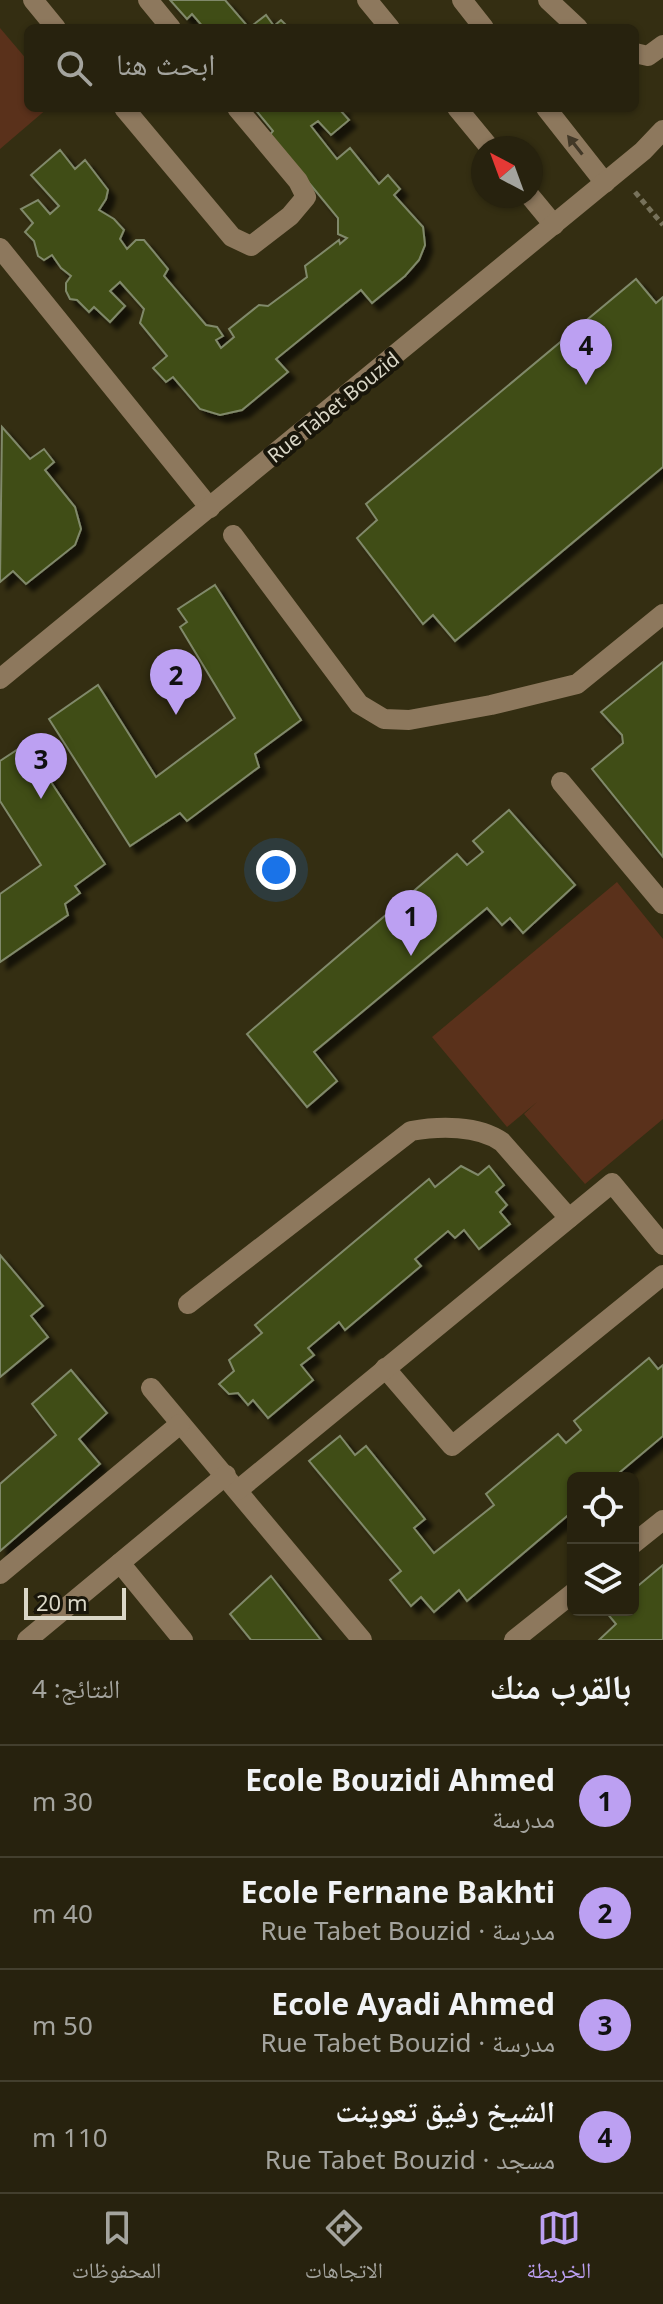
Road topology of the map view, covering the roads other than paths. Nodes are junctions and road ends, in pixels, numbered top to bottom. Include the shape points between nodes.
1 (33, 0) edge
2 (148, 0) edge
3 (367, 0) edge
4 (462, 0) edge
5 (548, 0) edge
6 (53, 24) edge
7 (168, 24) edge
8 (387, 24) edge
9 (481, 24) edge
10 (574, 24) edge
11 (663, 45) edge
12 (639, 54) edge
13 (127, 112) edge
14 (240, 112) edge
15 (460, 112) edge
16 (550, 112) edge
17 (663, 130) edge
18 (480, 136) edge
19 (611, 177) junction
20 (540, 208) edge
21 (554, 225) junction
22 (0, 248) edge
23 (210, 508) junction
24 (233, 535) dead end
25 (663, 614) edge
26 (0, 679) edge
27 (561, 782) dead end
28 (663, 904) edge
29 (569, 1218) junction
30 (663, 1245) edge
31 (663, 1275) edge
32 (188, 1304) dead end
33 (385, 1368) junction
34 (151, 1388) dead end
35 (180, 1424) junction
36 (232, 1482) junction
37 (663, 1520) edge
38 (639, 1539) edge
39 (120, 1563) junction
40 (0, 1574) edge
41 (567, 1598) edge
42 (27, 1640) edge
43 (183, 1640) edge
44 (362, 1640) edge
45 (514, 1640) edge

1 - 6 street
2 - 7 street
3 - 8 street
4 - 9 street
5 - 10 street
11 - 12 street via 648,56
13 - 14 street via 232,237 251,246 306,197
15 - 18 street
19 -> 16 street
17 - 19 street, Rue Tabet Bouzid
19 - 21 street, Rue Tabet Bouzid
20 - 21 street
21 - 23 street, Rue Tabet Bouzid
22 - 23 street
23 - 26 street, Rue Tabet Bouzid
24 - 25 street via 359,704 384,719 409,720 577,684
27 - 28 street
29 - 30 street via 612,1183
29 - 32 street via 489,1132 430,1127 411,1131
29 - 33 street
31 - 33 street via 452,1446
33 - 36 street
34 - 35 street
35 - 36 street
35 - 40 street
36 - 39 street
36 - 44 street
37 - 38 street
39 - 42 street
39 - 43 street
41 - 45 street

